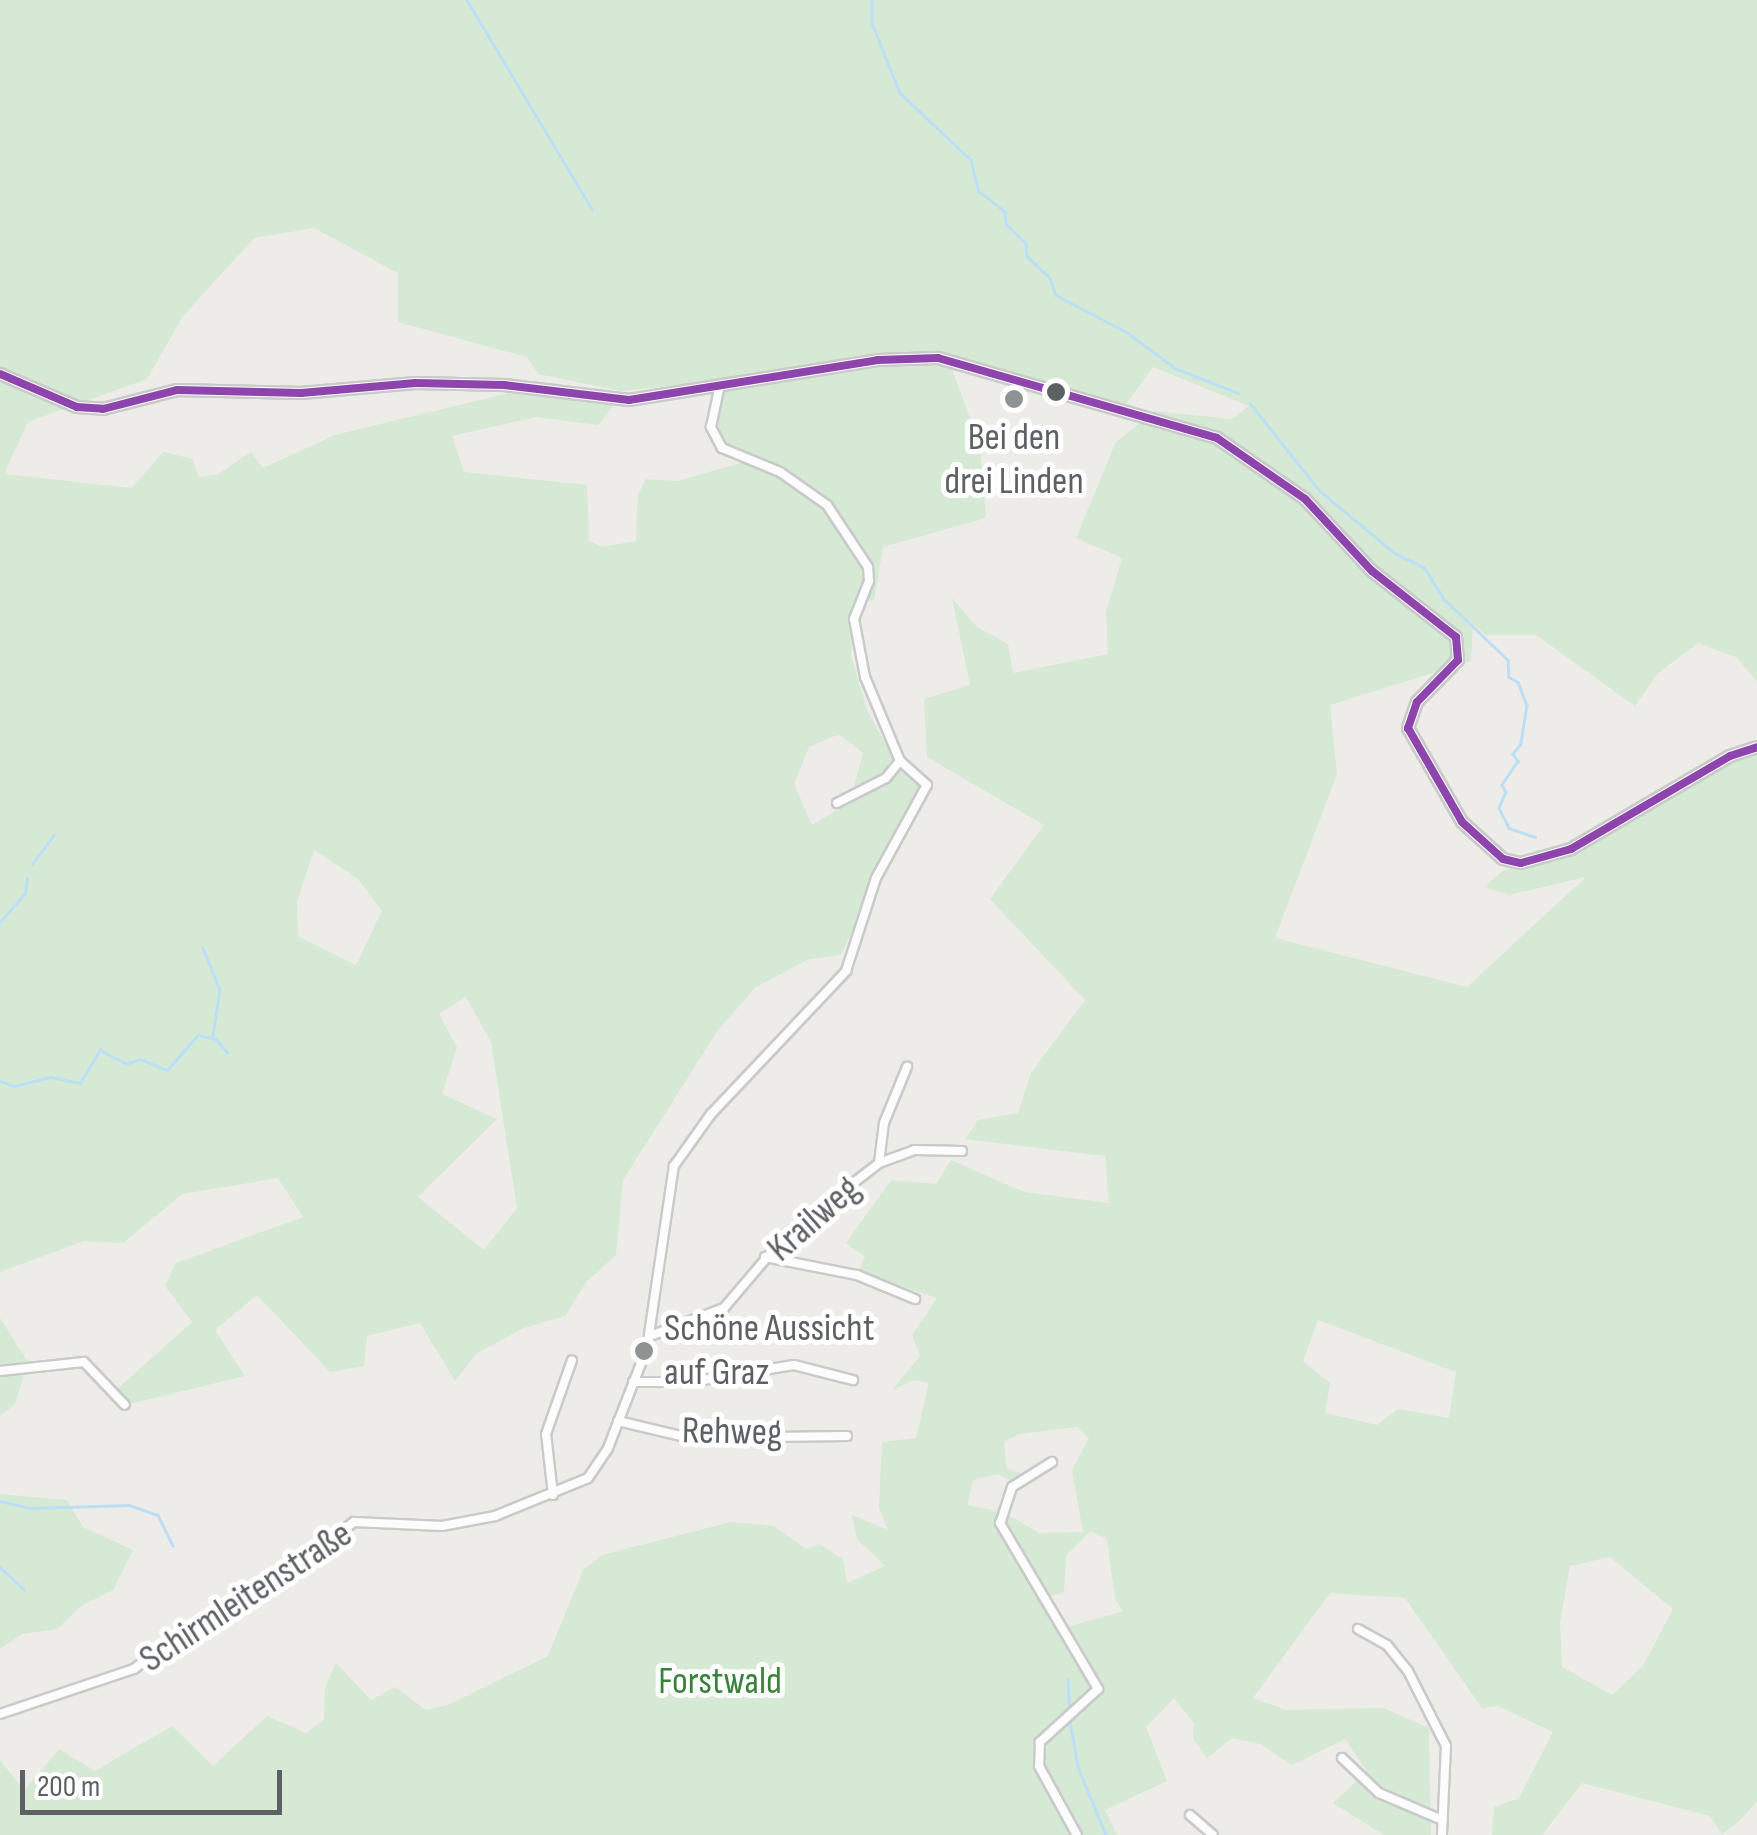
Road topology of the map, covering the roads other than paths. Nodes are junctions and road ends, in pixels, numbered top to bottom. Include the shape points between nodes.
1 (0, 374) edge
2 (719, 388) junction
3 (1757, 747) edge
4 (900, 761) junction
5 (837, 803) dead end
6 (907, 1067) dead end
7 (962, 1150) dead end
8 (879, 1162) junction
9 (766, 1257) junction
10 (915, 1300) dead end
11 (650, 1336) junction
12 (572, 1360) dead end
13 (0, 1371) edge
14 (853, 1380) dead end
15 (633, 1382) junction
16 (126, 1405) dead end
17 (618, 1421) junction
18 (847, 1436) dead end
19 (1052, 1462) dead end
20 (553, 1496) junction
21 (1358, 1630) dead end
22 (0, 1714) edge
23 (1342, 1758) dead end
24 (1190, 1814) dead end
25 (1442, 1820) junction
26 (1076, 1835) edge
27 (1213, 1835) edge
28 (1442, 1835) edge

1 - 2 street via 76,407 103,409 196,389 302,393 486,384 629,400
2 - 3 street via 878,360 938,358 1242,450 1305,499 1372,571 1456,636 1458,660 1417,702 1408,728 1453,809 1503,859 1521,863 1572,849
2 - 4 street, Schirmleitenstraße via 711,427 722,448 780,472 827,506 868,567 854,628 870,691
4 - 5 street via 886,778
4 - 11 street, Schirmleitenstraße via 927,785 876,878 846,971 711,1114 674,1166
6 - 8 street, Krailweg via 884,1123
7 - 8 street, Krailweg via 915,1150
8 - 9 street, Krailweg
9 - 10 street via 857,1275
9 - 11 street, Krailweg via 724,1308
11 - 15 street, Schirmleitenstraße
12 - 20 street via 546,1434
13 - 16 street via 84,1362
14 - 15 street via 794,1365 692,1382
15 - 17 street, Schirmleitenstraße
17 - 18 street, Rehweg via 690,1438
17 - 20 street, Schirmleitenstraße via 588,1478
19 - 26 street via 1012,1487 1000,1524 1098,1688 1040,1742 1038,1766
20 - 22 street, Schirmleitenstraße via 463,1524 354,1522 259,1594 172,1639 134,1669
21 - 25 street via 1387,1645 1408,1671 1446,1746
23 - 25 street via 1378,1793
24 - 27 street
25 - 28 street

